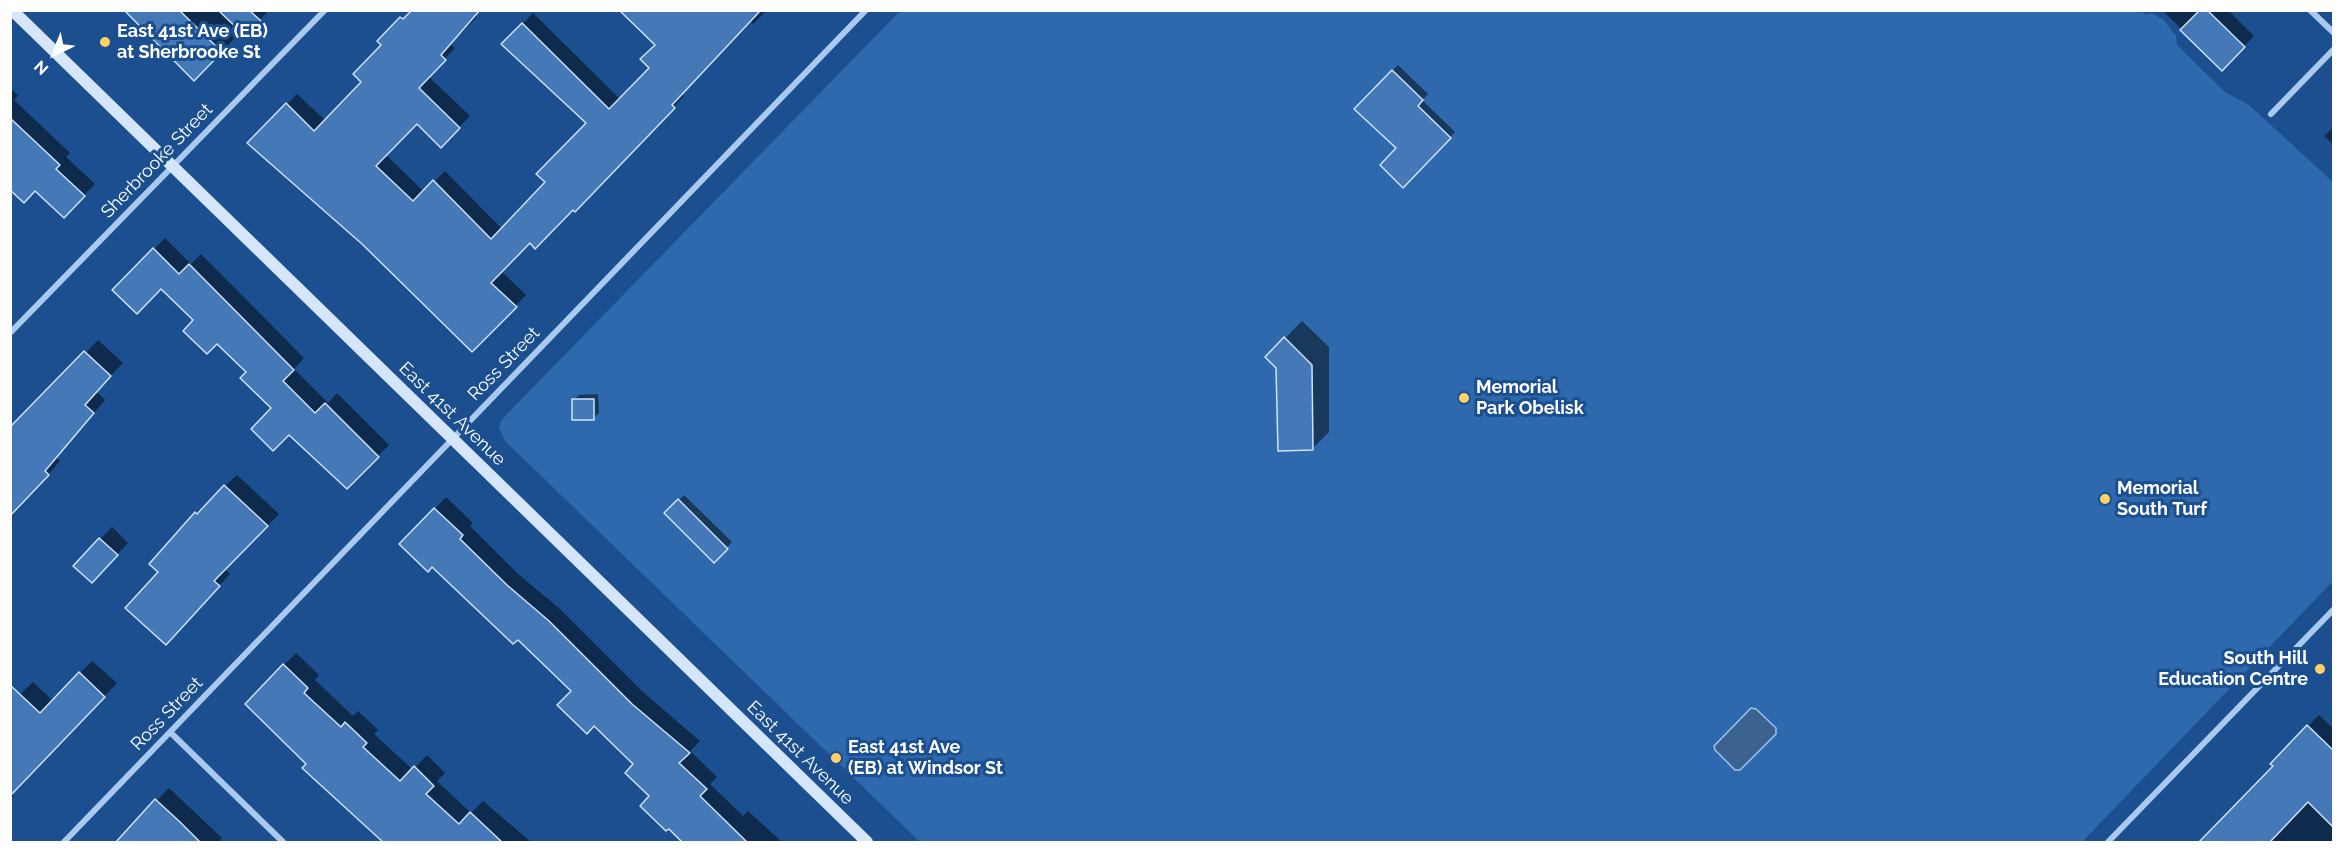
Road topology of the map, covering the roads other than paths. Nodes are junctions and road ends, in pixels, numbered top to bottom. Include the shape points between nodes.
1 (12, 10) edge
2 (325, 10) edge
3 (866, 10) edge
4 (2310, 10) edge
5 (2334, 33) edge
6 (2334, 49) edge
7 (2271, 114) dead end
8 (173, 167) junction
9 (10, 333) edge
10 (453, 439) junction
11 (2334, 609) edge
12 (170, 732) junction
13 (64, 843) edge
14 (283, 843) edge
15 (867, 843) edge
16 (2108, 843) edge

1 - 8 main road, East 41st Avenue
2 - 8 street, Sherbrooke Street
3 - 10 street, Ross Street
4 - 5 street
6 - 7 street
8 - 9 street, Sherbrooke Street
8 - 10 main road, East 41st Avenue
10 - 12 street, Ross Street
10 - 15 main road, East 41st Avenue
11 - 16 street
12 - 13 street, Ross Street
12 - 14 street

